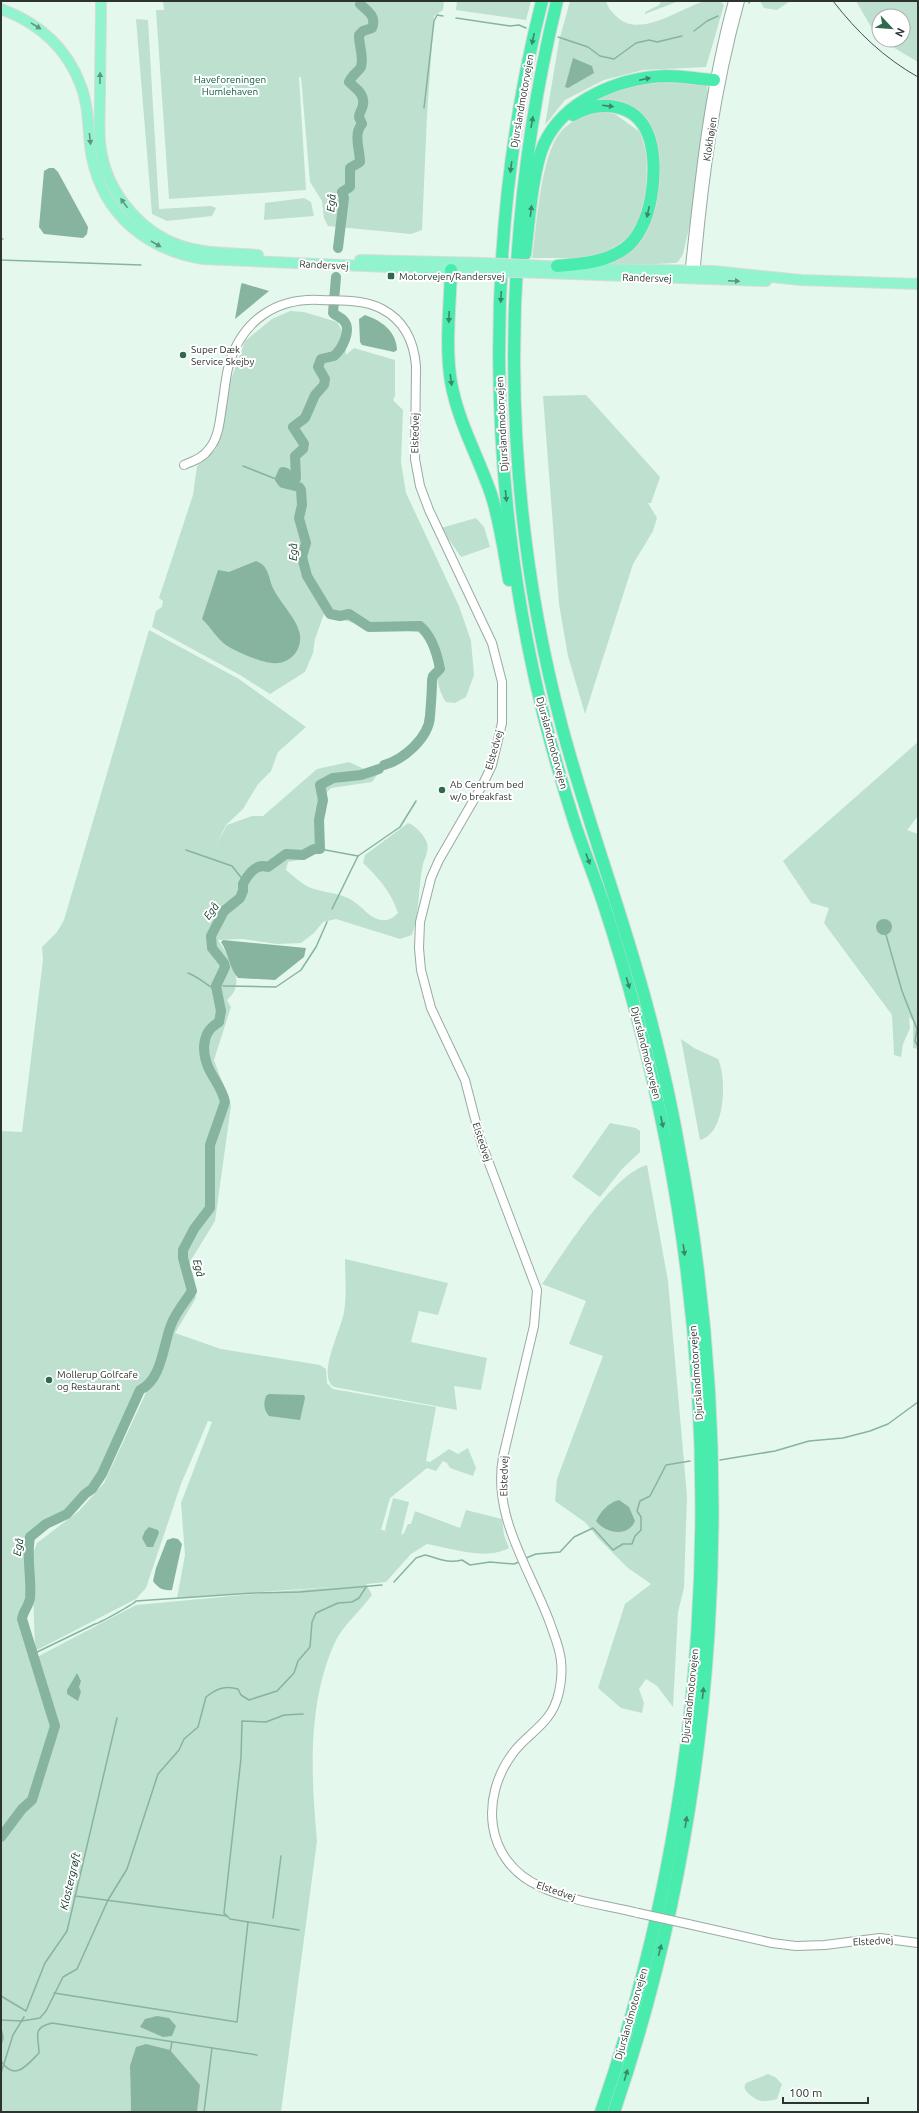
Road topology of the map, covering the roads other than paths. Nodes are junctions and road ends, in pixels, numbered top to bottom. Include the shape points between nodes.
1 (101, 1) edge
2 (542, 1) edge
3 (557, 1) edge
4 (733, 1) edge
5 (740, 1) edge
6 (1, 9) edge
7 (717, 80) junction
8 (536, 174) junction
9 (451, 266) junction
10 (549, 268) junction
11 (692, 275) junction
12 (918, 284) edge
13 (515, 389) junction
14 (184, 465) dead end
15 (574, 822) junction
16 (918, 1943) edge
17 (601, 2112) edge
18 (614, 2112) edge

9 -> 1 main road, Randersvej via 204,252 167,240 153,232 139,221 116,192 102,156 99,124
2 -> 15 highway, Djurslandmotorvejen via 517,124 505,226 500,315 500,415 506,492 518,588 544,718
13 -> 3 highway, Djurslandmotorvejen via 516,273 523,196 532,121
4 - 7 street, Klokhøjen
5 - 7 street, Klokhøjen
6 -> 9 main road, Randersvej via 19,16 43,31 60,48 73,68 82,87 92,157 99,182 124,220 143,237 182,256 203,259
8 -> 7 highway via 544,144 552,128 582,101 620,85 651,78
7 - 11 street, Klokhøjen via 699,172
8 -> 10 highway via 547,146 557,130 568,117 593,106 616,107 628,112 647,132 652,147 648,214 640,233 614,255 594,262
13 -> 8 highway via 524,262
9 - 10 main road, Randersvej, bridge
9 -> 15 highway via 448,356 456,406 491,495 522,650 540,720
10 - 11 main road, Randersvej
10 - 11 main road, Randersvej
11 - 12 main road, Randersvej via 738,281 793,279
18 -> 13 highway, Djurslandmotorvejen via 638,2036 664,1937 692,1784 706,1664 711,1592 711,1406 694,1237 666,1085 646,1003 579,785 547,664 524,524 518,465
14 - 16 street, Elstedvej, bridge via 204,455 216,437 229,362 237,343 249,327 267,311 303,299 368,303 385,310 412,340 416,366 415,459 420,486 492,643 502,682 502,723 492,765 431,878 420,922 419,948 421,970 431,1008 466,1080 481,1142 537,1290 534,1326 503,1457 502,1478 510,1532 553,1631 561,1660 560,1680 557,1700 547,1718 514,1751 497,1780 492,1804 496,1839 507,1860 529,1881 551,1891 772,1943 796,1946 825,1945 880,1938
15 -> 17 highway, Djurslandmotorvejen via 601,896 628,985 651,1070 667,1144 690,1294 701,1468 695,1657 681,1781 652,1934 626,2033

